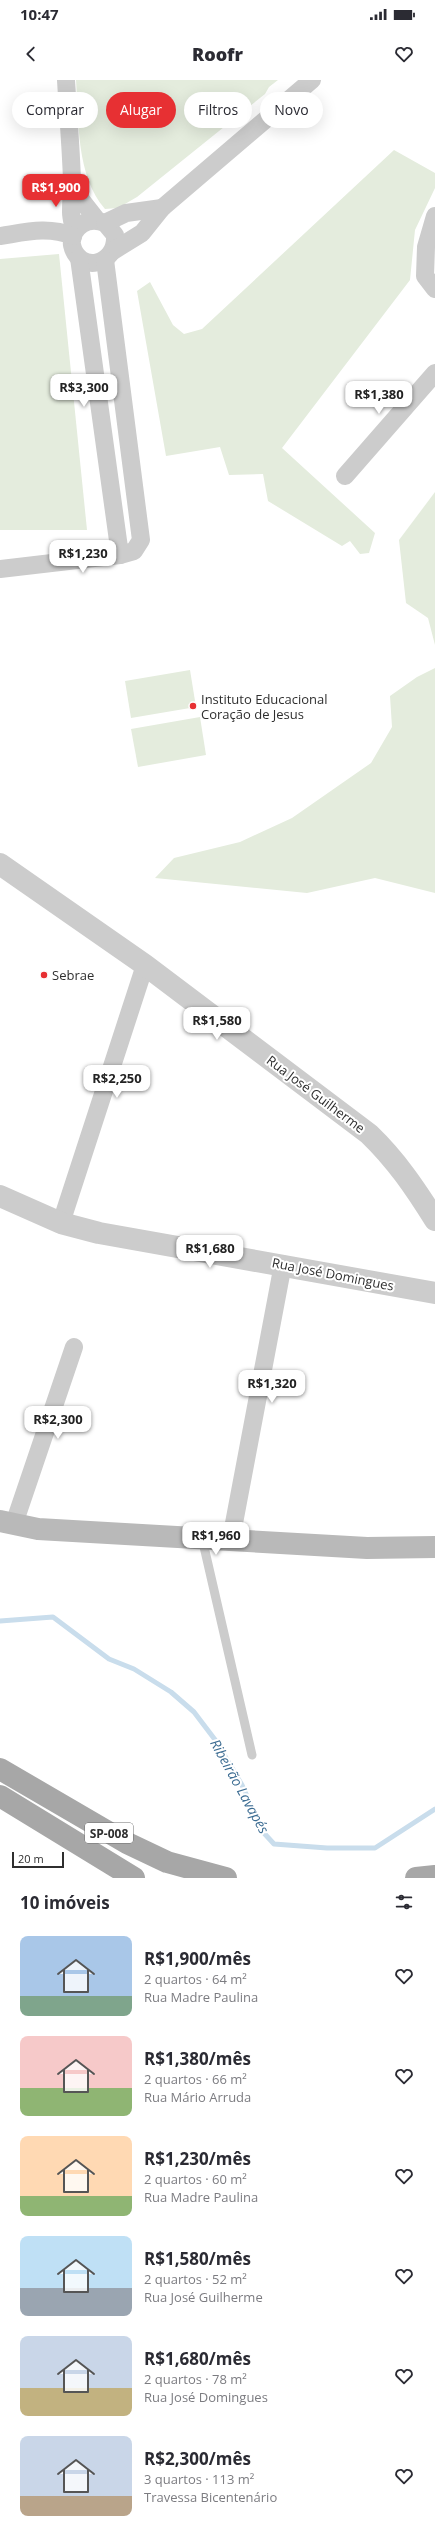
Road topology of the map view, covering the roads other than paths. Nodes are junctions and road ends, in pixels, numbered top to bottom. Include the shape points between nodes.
1 (66, 80) edge
2 (312, 80) edge
3 (72, 180) junction
4 (162, 208) junction
5 (435, 216) edge
6 (101, 221) junction
7 (73, 235) junction
8 (0, 236) edge
9 (109, 256) junction
10 (79, 258) junction
11 (435, 289) edge
12 (435, 373) edge
13 (345, 476) dead end
14 (120, 555) junction
15 (0, 570) edge
16 (0, 864) edge
17 (144, 965) junction
18 (0, 1196) edge
19 (435, 1220) edge
20 (61, 1223) junction
21 (283, 1264) junction
22 (435, 1293) edge
23 (74, 1347) dead end
24 (7, 1523) edge
25 (202, 1538) junction
26 (231, 1539) junction
27 (435, 1547) edge
28 (252, 1755) dead end
29 (0, 1768) edge
30 (0, 1796) edge
31 (435, 1876) edge
32 (134, 1878) edge
33 (226, 1878) edge
34 (416, 1878) edge

1 - 3 street
2 - 4 street
3 - 6 street via 80,197
3 - 7 street
4 - 6 street
4 - 9 street via 142,233
5 - 11 street via 426,248 425,276
6 - 7 street via 83,222
6 - 9 street via 115,235
7 - 8 street via 45,230
7 - 10 street via 72,244
9 - 10 street via 96,263
9 - 14 street via 142,535 139,546 134,551
10 - 14 street
12 - 13 street
14 - 15 street
16 - 17 street, Rua José Guilherme
17 - 19 street, Rua José Guilherme via 369,1134 391,1155 410,1179
17 - 20 street
18 - 20 street, Rua José Domingues
20 - 21 street, Rua José Domingues via 99,1233
21 - 22 street, Rua José Domingues
21 - 26 street
23 - 24 street
24 - 25 main road via 38,1529
25 - 26 main road
25 - 28 lane
26 - 27 main road via 367,1548
29 - 33 main road, SP-008 via 126,1843 167,1862
30 - 32 main road, SP-008
31 - 34 main road

